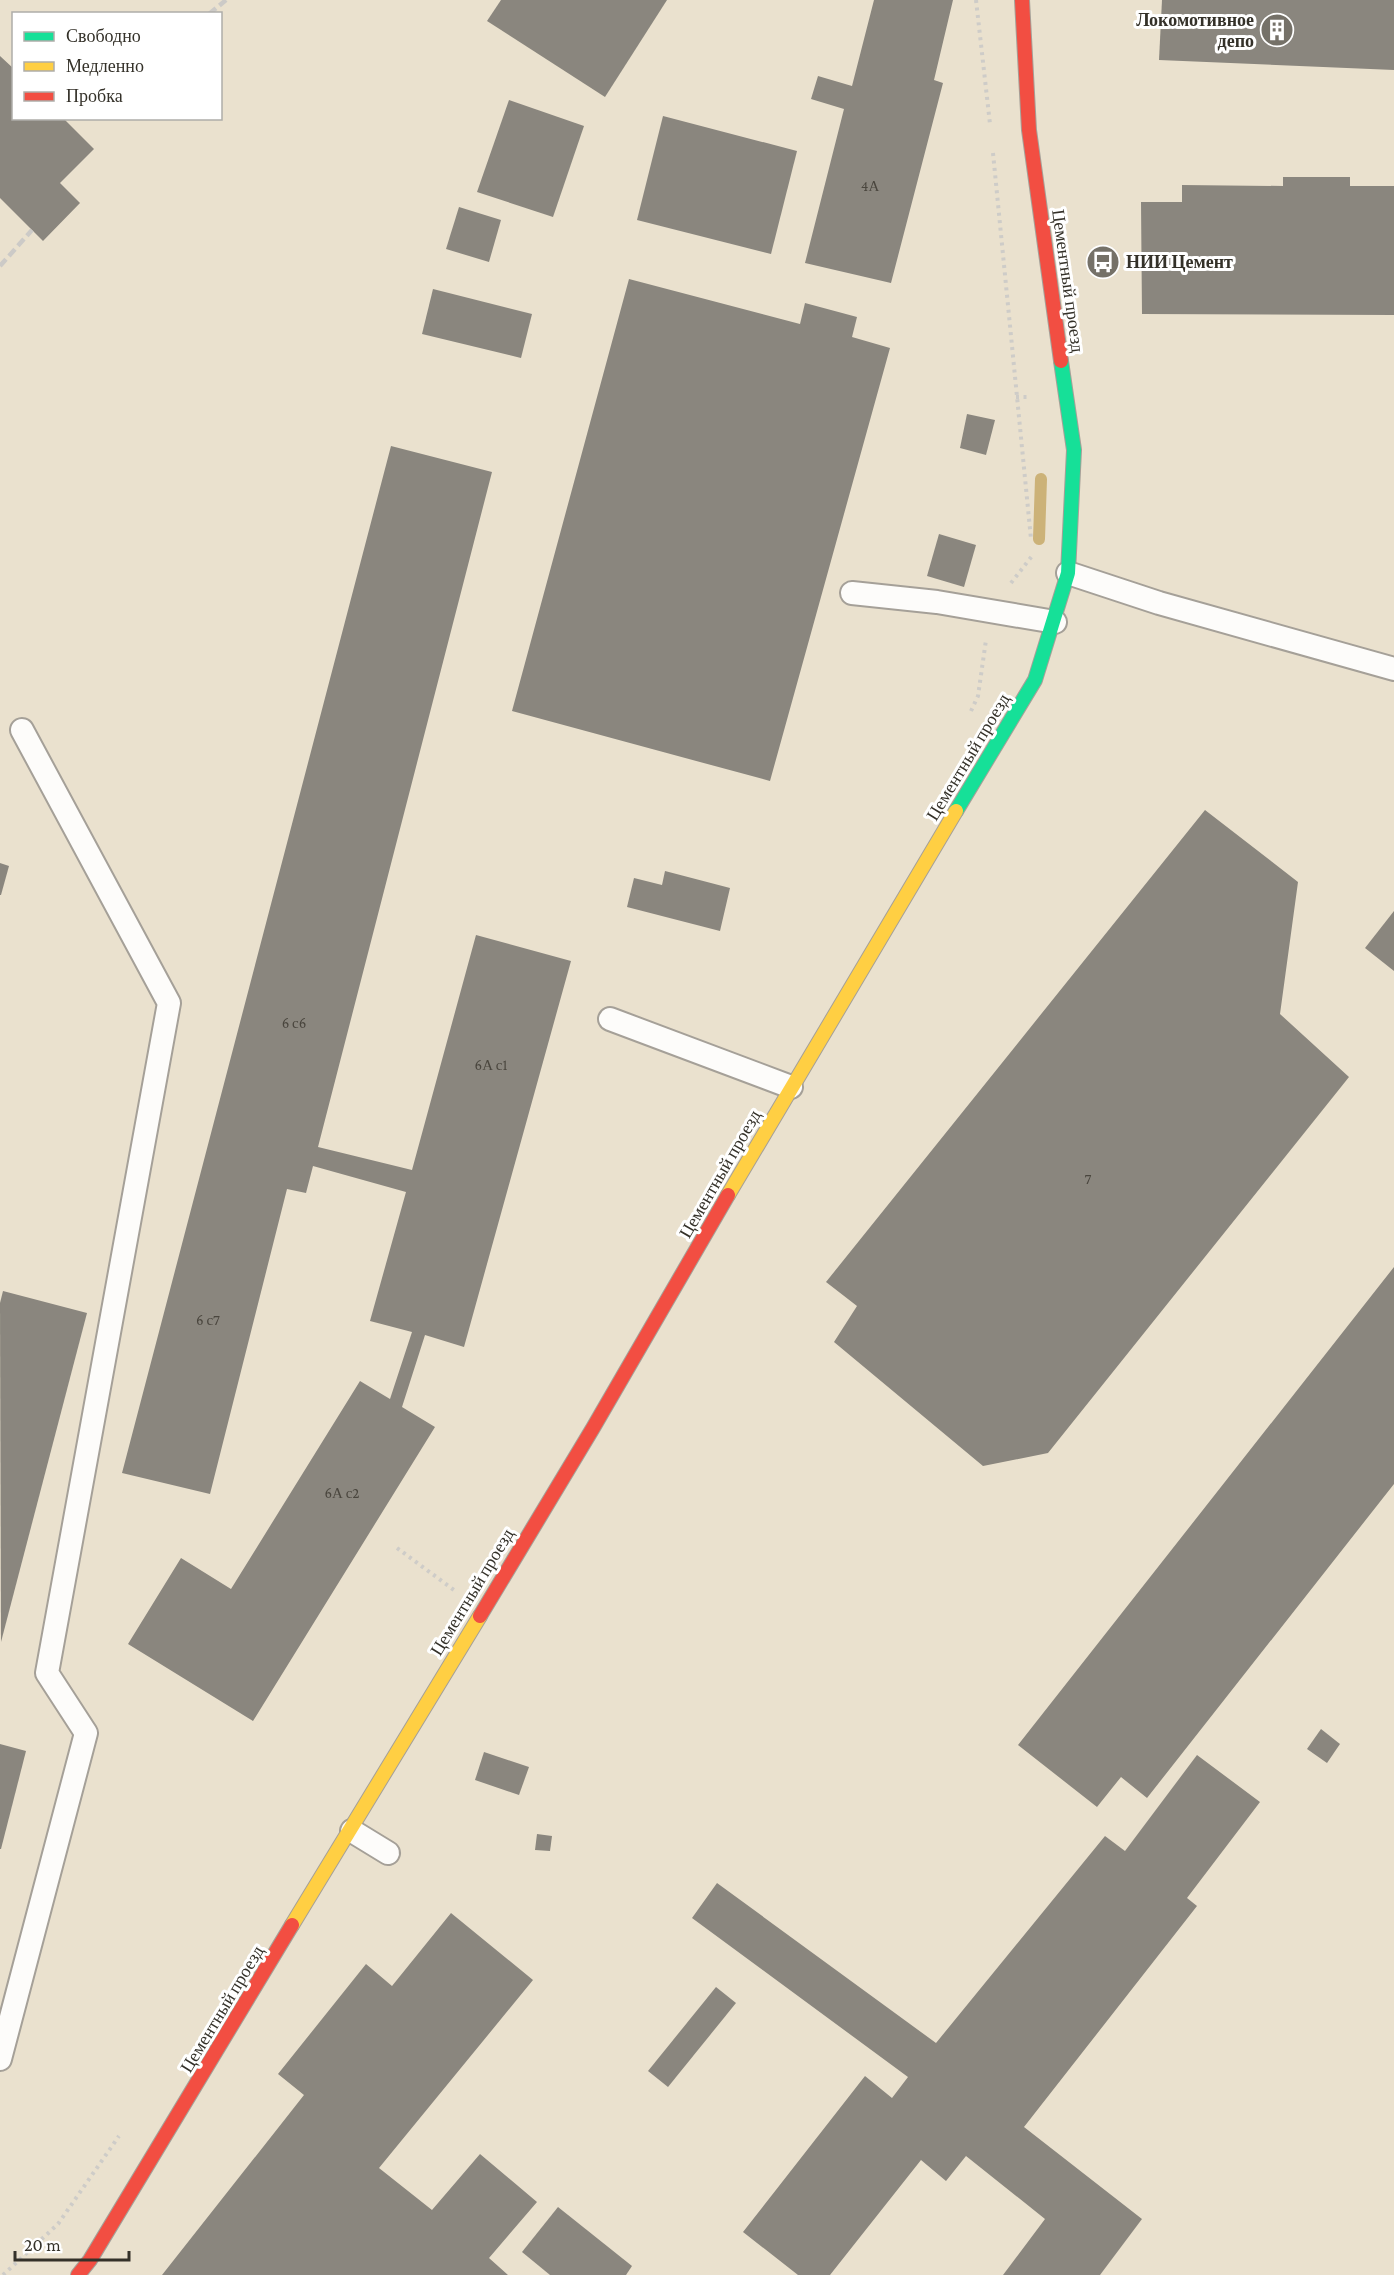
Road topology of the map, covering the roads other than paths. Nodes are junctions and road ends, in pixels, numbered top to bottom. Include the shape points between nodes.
1 (1022, 0) edge
2 (1068, 573) junction
3 (852, 593) dead end
4 (1055, 622) junction
5 (1394, 669) edge
6 (22, 730) dead end
7 (610, 1019) dead end
8 (791, 1087) junction
9 (352, 1831) junction
10 (388, 1853) dead end
11 (0, 2059) edge
12 (78, 2275) edge

1 - 2 street, Цементный проезд via 1029,130 1074,450
2 - 4 street, Цементный проезд
2 - 5 lane via 1159,603
3 - 4 lane
4 - 8 street, Цементный проезд via 1035,680
6 - 11 lane via 169,1002 47,1673 86,1733
7 - 8 lane
8 - 9 street, Цементный проезд
9 - 10 lane
9 - 12 street, Цементный проезд

